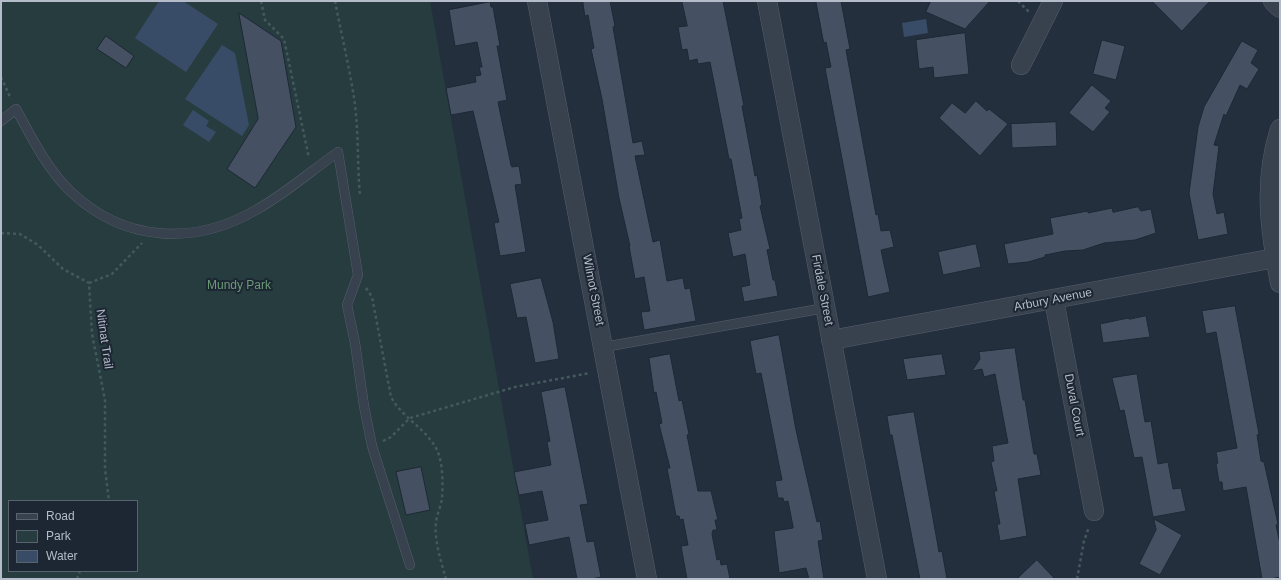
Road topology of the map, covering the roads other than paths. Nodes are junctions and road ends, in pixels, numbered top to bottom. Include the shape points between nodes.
1 (537, 1) edge
2 (767, 1) edge
3 (1053, 1) edge
4 (1273, 1) edge
5 (1280, 8) edge
6 (1021, 64) dead end
7 (1, 121) edge
8 (1280, 129) edge
9 (1275, 258) junction
10 (1280, 283) edge
11 (1054, 300) junction
12 (825, 308) junction
13 (831, 340) junction
14 (604, 348) junction
15 (1094, 511) road end
16 (410, 565) dead end
17 (647, 579) edge
18 (877, 579) edge

1 - 14 street, Wilmot Street
2 - 12 street, Firdale Street
3 - 6 street
4 - 5 street
7 - 16 lane via 16,109 38,149 71,192 112,221 152,233 191,234 233,222 257,210 338,152 358,275 347,305 372,446
8 - 9 street via 1269,183 1270,223
9 - 10 street
9 - 11 street, Arbury Avenue
11 - 13 street, Arbury Avenue
11 - 15 street, Duval Court
12 - 13 street, Firdale Street
12 - 14 lane
13 - 18 street, Firdale Street
14 - 17 street, Wilmot Street

